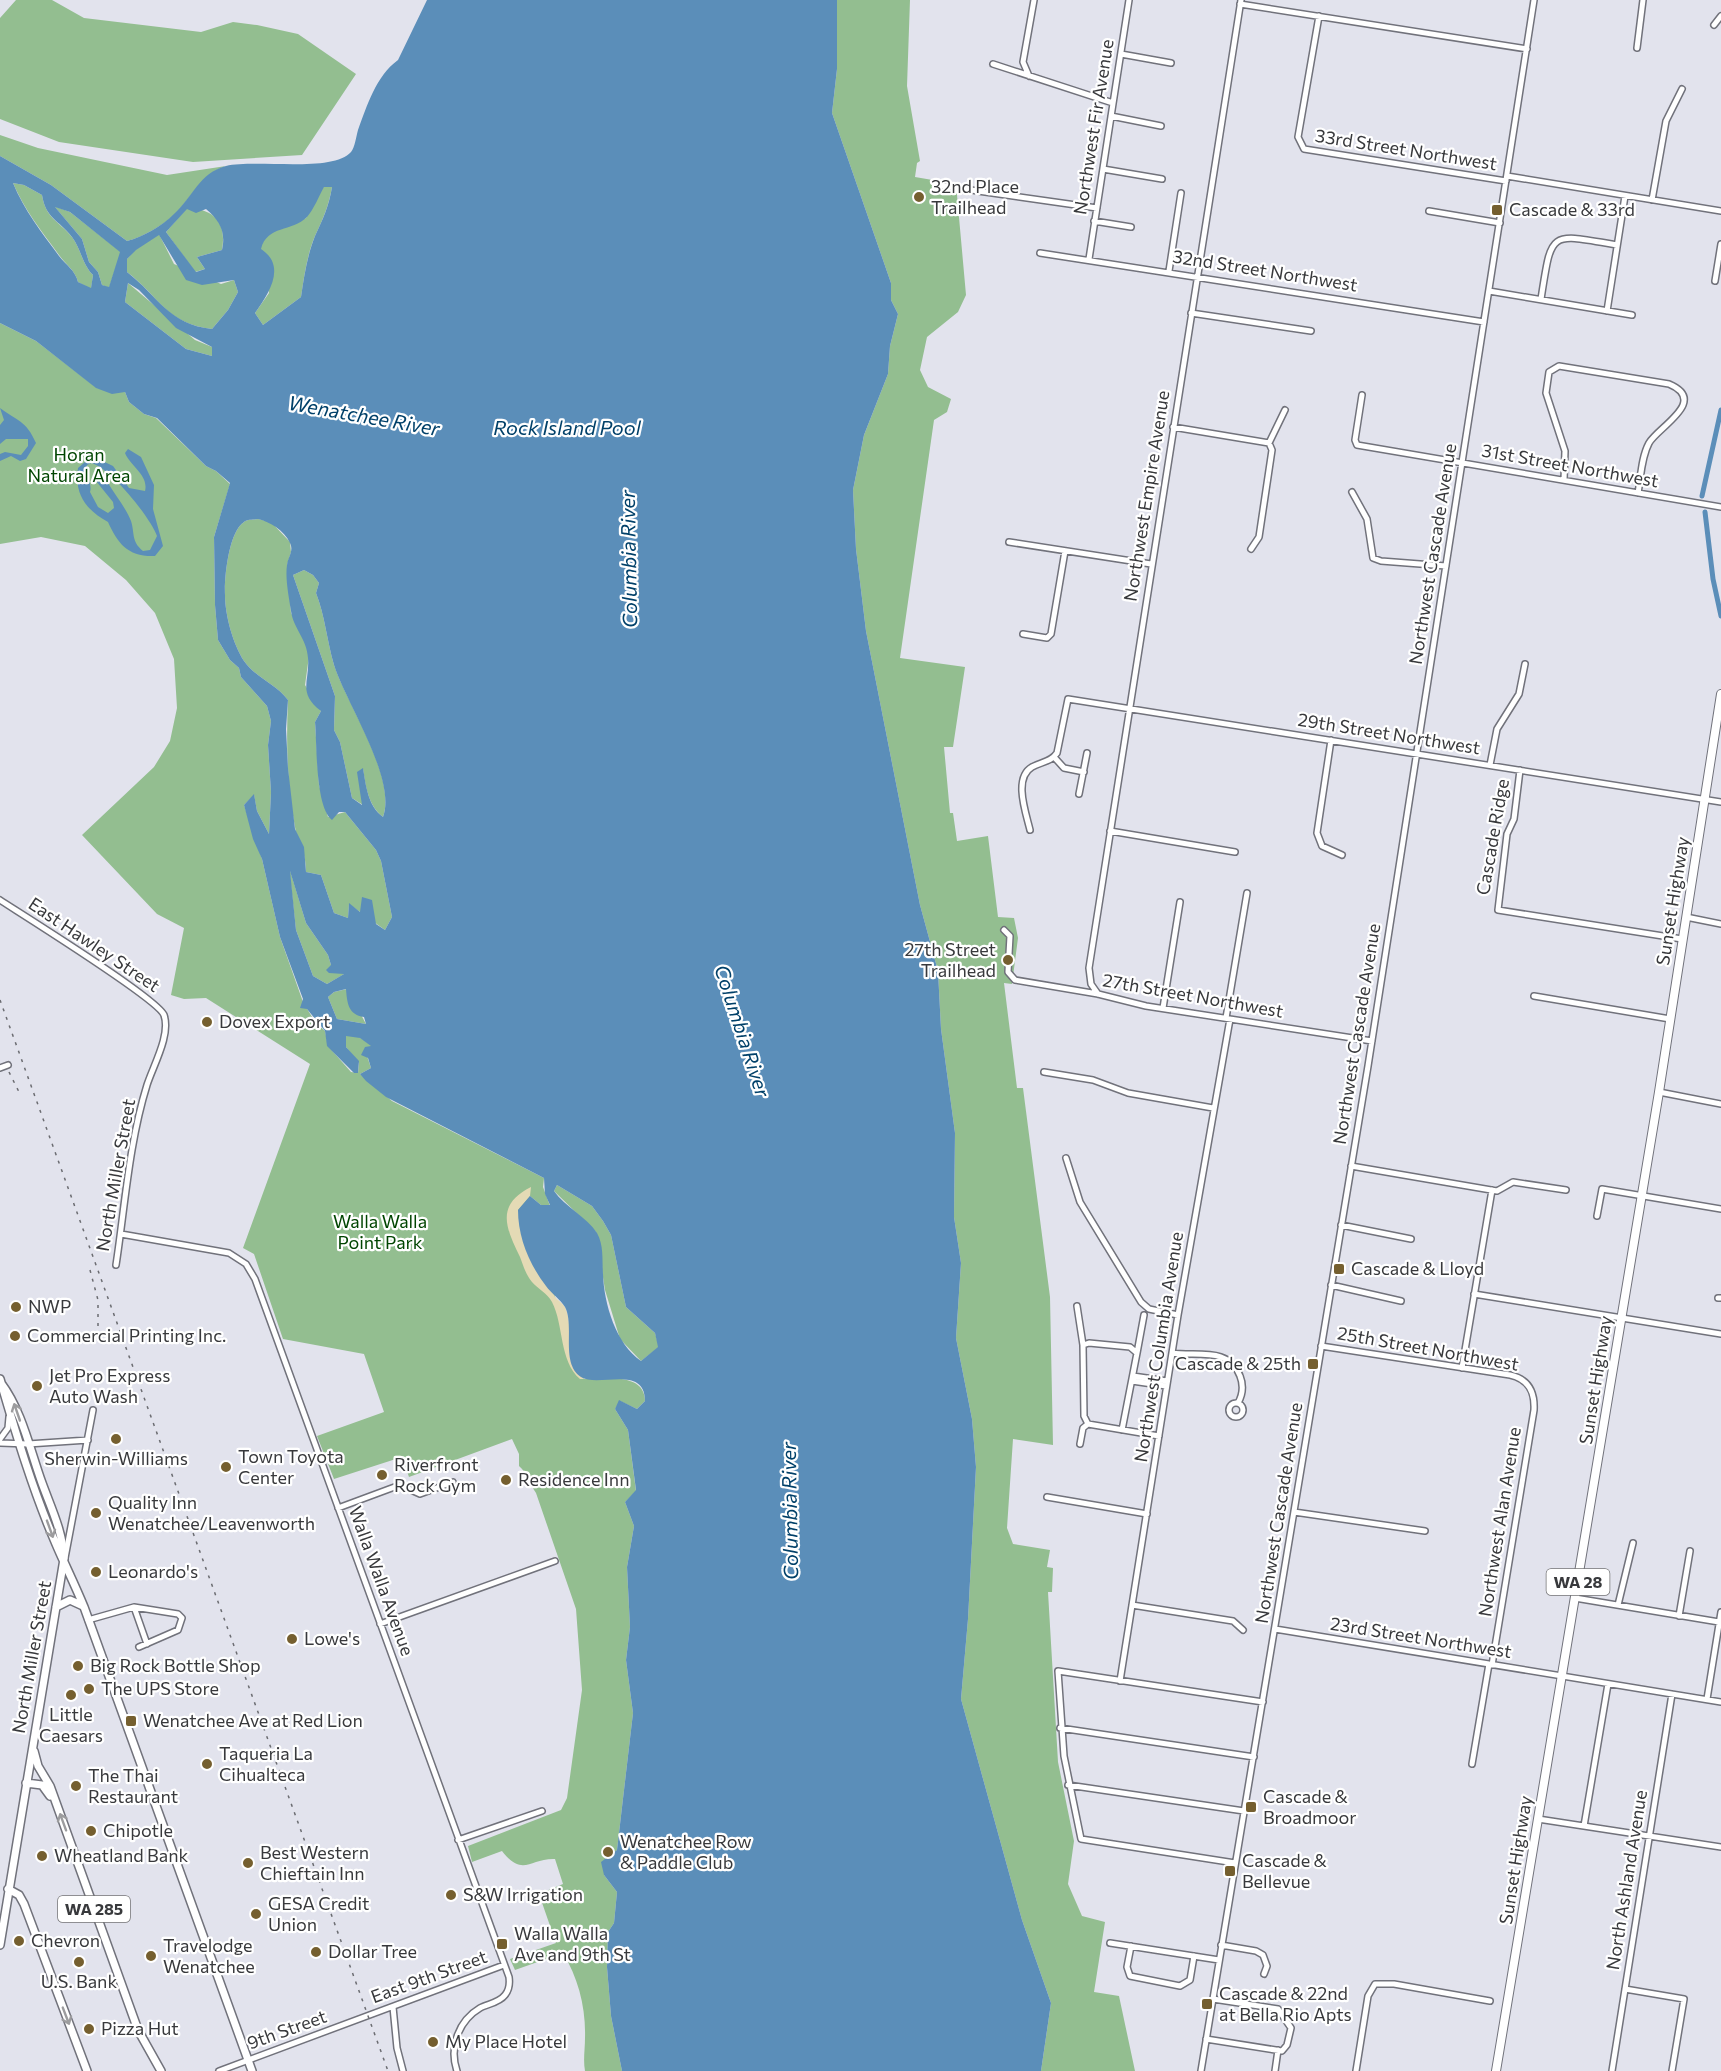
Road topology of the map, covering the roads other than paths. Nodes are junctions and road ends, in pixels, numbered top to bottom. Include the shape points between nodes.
1 (1034, 0) edge
2 (1129, 0) edge
3 (1534, 0) edge
4 (1643, 0) edge
5 (1240, 2) edge
6 (1319, 16) junction
7 (1721, 16) edge
8 (1714, 25) dead end
9 (1637, 48) dead end
10 (1527, 50) junction
11 (1121, 54) junction
12 (1171, 63) dead end
13 (993, 64) dead end
14 (1030, 78) junction
15 (1682, 89) dead end
16 (1113, 103) junction
17 (1111, 116) junction
18 (1161, 126) dead end
19 (1103, 170) junction
20 (1507, 178) junction
21 (1162, 179) dead end
22 (936, 185) dead end
23 (1181, 193) dead end
24 (1625, 196) junction
25 (1652, 200) junction
26 (1096, 208) junction
27 (1429, 211) dead end
28 (1721, 211) edge
29 (1094, 221) junction
30 (1500, 223) junction
31 (1131, 227) dead end
32 (1721, 244) edge
33 (1617, 245) junction
34 (1040, 253) dead end
35 (1089, 259) junction
36 (1169, 271) junction
37 (1197, 276) junction
38 (1714, 280) dead end
39 (1489, 291) junction
40 (1541, 300) junction
41 (1607, 311) junction
42 (1191, 313) junction
43 (1632, 315) dead end
44 (1484, 322) junction
45 (1311, 331) dead end
46 (1362, 394) dead end
47 (1285, 410) dead end
48 (1173, 427) junction
49 (1269, 443) junction
50 (1462, 463) junction
51 (1564, 480) junction
52 (1352, 492) dead end
53 (1638, 493) junction
54 (1721, 507) edge
55 (1009, 542) dead end
56 (1251, 549) dead end
57 (1065, 551) junction
58 (1151, 564) junction
59 (1446, 566) junction
60 (1023, 634) dead end
61 (1525, 664) dead end
62 (1721, 694) edge
63 (1129, 708) junction
64 (1718, 733) edge
65 (1331, 740) junction
66 (1088, 753) dead end
67 (1418, 753) junction
68 (1054, 757) junction
69 (1490, 765) junction
70 (1520, 770) junction
71 (1084, 772) junction
72 (1079, 794) dead end
73 (1704, 800) junction
74 (1721, 802) edge
75 (1030, 830) dead end
76 (1110, 831) junction
77 (1235, 852) dead end
78 (1342, 855) dead end
79 (1247, 893) dead end
80 (0, 900) edge
81 (1180, 902) dead end
82 (1686, 917) junction
83 (1721, 924) edge
84 (1004, 930) dead end
85 (1682, 939) junction
86 (1098, 994) junction
87 (1534, 996) dead end
88 (1163, 1008) junction
89 (1228, 1019) junction
90 (1670, 1019) junction
91 (165, 1020) joint
92 (1372, 1041) junction
93 (8, 1065) dead end
94 (0, 1068) edge
95 (1044, 1072) dead end
96 (1659, 1092) junction
97 (1721, 1104) edge
98 (1213, 1108) junction
99 (1066, 1158) dead end
100 (1351, 1167) junction
101 (1492, 1190) junction
102 (1566, 1190) dead end
103 (1641, 1195) junction
104 (1721, 1209) edge
105 (1597, 1216) dead end
106 (1341, 1225) junction
107 (121, 1234) junction
108 (1412, 1239) dead end
109 (116, 1265) dead end
110 (1331, 1285) junction
111 (1474, 1294) junction
112 (1401, 1302) dead end
113 (1077, 1306) dead end
114 (1178, 1314) junction
115 (1144, 1315) dead end
116 (1621, 1318) junction
117 (1721, 1334) edge
118 (1083, 1345) junction
119 (1322, 1346) junction
120 (1137, 1353) junction
121 (1172, 1353) junction
122 (1462, 1368) junction
123 (1133, 1378) junction
124 (1, 1381) edge
125 (1167, 1383) junction
126 (1529, 1385) joint
127 (1238, 1403) dead end
128 (93, 1410) dead end
129 (9, 1415) junction
130 (1088, 1424) junction
131 (1122, 1430) junction
132 (1159, 1436) junction
133 (88, 1440) junction
134 (0, 1441) edge
135 (24, 1444) junction
136 (1080, 1444) dead end
137 (453, 1482) dead end
138 (1047, 1497) dead end
139 (338, 1508) junction
140 (1293, 1512) junction
141 (1147, 1514) junction
142 (1425, 1531) dead end
143 (1633, 1543) dead end
144 (1690, 1551) dead end
145 (64, 1559) junction
146 (555, 1562) dead end
147 (1575, 1598) junction
148 (1132, 1605) junction
149 (1618, 1605) junction
150 (56, 1607) junction
151 (84, 1607) junction
152 (134, 1607) junction
153 (1721, 1612) edge
154 (1679, 1616) junction
155 (88, 1620) junction
156 (1719, 1622) junction
157 (380, 1624) junction
158 (1275, 1629) junction
159 (1243, 1630) dead end
160 (147, 1644) junction
161 (139, 1647) dead end
162 (1491, 1664) junction
163 (1561, 1676) junction
164 (1120, 1681) junction
165 (1608, 1684) junction
166 (1672, 1694) junction
167 (1707, 1699) junction
168 (1263, 1702) junction
169 (1721, 1702) edge
170 (1060, 1728) junction
171 (32, 1746) junction
172 (1254, 1756) junction
173 (1472, 1764) dead end
174 (26, 1783) junction
175 (1068, 1785) junction
176 (56, 1804) junction
177 (542, 1811) dead end
178 (1244, 1811) junction
179 (1538, 1819) junction
180 (1584, 1826) junction
181 (1650, 1836) junction
182 (458, 1840) junction
183 (1721, 1847) edge
184 (1235, 1863) junction
185 (4, 1889) edge
186 (1110, 1942) dead end
187 (0, 1945) edge
188 (1221, 1945) junction
189 (1131, 1946) junction
190 (1194, 1956) junction
191 (1219, 1960) junction
192 (504, 1965) junction
193 (1264, 1974) dead end
194 (1625, 1989) junction
195 (1212, 1999) junction
196 (1490, 2001) dead end
197 (393, 2007) junction
198 (365, 2017) joint
199 (1206, 2039) junction
200 (1278, 2050) junction
201 (248, 2060) junction
202 (87, 2071) edge
203 (161, 2071) edge
204 (219, 2071) edge
205 (252, 2071) edge
206 (403, 2071) edge
207 (457, 2071) edge
208 (1201, 2071) edge
209 (1275, 2071) edge
210 (1356, 2071) edge
211 (1496, 2071) edge
212 (1612, 2071) edge
213 (1672, 2071) edge

1 - 14 street via 1023,62
2 - 11 street, Northwest Fir Avenue
3 - 10 street, Northwest Cascade Avenue
4 - 9 street
5 - 6 street
5 - 37 street, Northwest Empire Avenue
6 - 10 street
6 - 20 street, 33rd Street Northwest via 1298,137 1302,147
7 - 8 street
10 - 20 street, Northwest Cascade Avenue
11 - 12 street
11 - 16 street, Northwest Fir Avenue
13 - 14 street
14 - 16 street
15 - 25 street via 1666,121
16 - 17 street, Northwest Fir Avenue
17 - 18 street
17 - 19 street, Northwest Fir Avenue
19 - 21 street
19 - 26 street, Northwest Fir Avenue
20 - 24 street, 33rd Street Northwest
20 - 30 street, Northwest Cascade Avenue
22 - 26 street
23 - 36 street
24 - 25 street, 33rd Street Northwest
24 - 33 street
25 - 28 street, 33rd Street Northwest
26 - 29 street, Northwest Fir Avenue
27 - 30 street
29 - 31 street
29 - 35 street, Northwest Fir Avenue
30 - 39 street, Northwest Cascade Avenue
32 - 38 street
33 - 40 street via 1573,238 1553,244
33 - 41 street
34 - 35 street, 32nd Street Northwest
35 - 36 street, 32nd Street Northwest
36 - 37 street, 32nd Street Northwest
37 - 42 street, Northwest Empire Avenue
37 - 44 street, 32nd Street Northwest
39 - 40 street
39 - 44 street, Northwest Cascade Avenue
40 - 41 street
41 - 43 street
42 - 45 street
42 - 48 street, Northwest Empire Avenue
44 - 50 street, Northwest Cascade Avenue
46 - 50 street, 31st Street Northwest via 1357,445
47 - 49 street
48 - 49 street
48 - 58 street, Northwest Empire Avenue
49 - 56 street via 1272,450 1259,537
50 - 51 street, 31st Street Northwest
50 - 59 street, Northwest Cascade Avenue
51 - 53 street, 31st Street Northwest
51 - 53 street via 1565,451 1546,393 1549,372 1559,366 1669,384 1681,392 1680,413 1654,435 1646,450
52 - 59 street via 1367,519 1373,558
53 - 54 street, 31st Street Northwest
55 - 57 street
57 - 58 street
57 - 60 street via 1051,634 1047,638
58 - 63 street, Northwest Empire Avenue
59 - 67 street, Northwest Cascade Avenue
61 - 69 street, Cascade Ridge via 1520,694 1497,729
62 - 64 highway, Sunset Highway / WA 28
63 - 65 street, 29th Street Northwest
63 - 68 street, 29th Street Northwest via 1068,699
63 - 76 street, Northwest Empire Avenue
64 - 73 highway, Sunset Highway / WA 28
65 - 67 street, 29th Street Northwest
65 - 78 street via 1317,833 1322,846
66 - 71 street
67 - 69 street, 29th Street Northwest
67 - 92 street, Northwest Cascade Avenue
68 - 71 street via 1064,768
68 - 75 street via 1030,768 1024,778 1022,789
69 - 70 street, 29th Street Northwest
70 - 73 street, 29th Street Northwest
70 - 85 street, Cascade Ridge via 1497,908
71 - 72 street
73 - 74 street, 29th Street Northwest
73 - 82 highway, Sunset Highway / WA 28
76 - 77 street
76 - 86 street, Northwest Empire Avenue via 1089,968 1091,984
79 - 89 street, Northwest Columbia Avenue
80 - 91 street, East Hawley Street via 134,988 159,1007
81 - 88 street
82 - 83 street
82 - 85 highway, Sunset Highway / WA 28
84 - 86 street, 27th Street Northwest via 1010,936 1010,977
85 - 90 highway, Sunset Highway / WA 28
86 - 88 street, 27th Street Northwest via 1115,1001
87 - 90 street
88 - 89 street, 27th Street Northwest
89 - 92 street, 27th Street Northwest
89 - 98 street, Northwest Columbia Avenue
90 - 96 highway, Sunset Highway / WA 28
91 - 107 street, North Miller Street via 164,1036 140,1110
92 - 100 street, Northwest Cascade Avenue
93 - 94 street
95 - 98 street via 1093,1080 1128,1093
96 - 97 street
96 - 103 highway, Sunset Highway / WA 28
98 - 114 street, Northwest Columbia Avenue
99 - 114 street via 1080,1202 1141,1302 1149,1309
100 - 101 street
100 - 106 street, Northwest Cascade Avenue
101 - 102 street via 1513,1182
101 - 111 street
103 - 104 street
103 - 105 street via 1602,1189
103 - 116 highway, Sunset Highway / WA 28
106 - 108 street
106 - 110 street, Northwest Cascade Avenue
107 - 109 street, North Miller Street
107 - 139 street, Walla Walla Avenue via 224,1252 246,1264 255,1279
110 - 112 street
110 - 119 street, Northwest Cascade Avenue
111 - 116 street
111 - 122 street
113 - 118 street
114 - 121 street, Northwest Columbia Avenue
115 - 120 street
116 - 117 street
116 - 147 highway, Sunset Highway / WA 28
118 - 120 street via 1130,1347
118 - 130 street via 1084,1416
119 - 122 street, 25th Street Northwest
119 - 140 street, Northwest Cascade Avenue
120 - 123 street
121 - 125 street, Northwest Columbia Avenue
121 - 127 street via 1209,1354 1228,1360 1243,1383
122 - 126 street, 25th Street Northwest via 1516,1377
123 - 125 street
123 - 131 street
124 - 129 main road
135 -> 124 main road via 14,1403
125 - 132 street, Northwest Columbia Avenue
126 - 162 street, Northwest Alan Avenue via 1533,1410
128 - 133 street, North Miller Street
129 - 134 street via 8,1428
129 - 135 main road
130 - 131 street
130 - 136 street via 1083,1428
131 - 132 street
132 - 141 street, Northwest Columbia Avenue
133 - 135 street
133 - 145 street, North Miller Street
134 - 135 street
135 - 145 main road via 63,1540
137 - 139 street via 420,1494 400,1485
138 - 141 street
139 - 157 street, Walla Walla Avenue
140 - 142 street
140 - 158 street, Northwest Cascade Avenue
141 - 148 street, Northwest Columbia Avenue
143 - 149 street
144 - 154 street
145 - 150 main road, North Miller Street
145 - 151 main road
146 - 157 street
147 - 149 street
147 - 163 highway, Sunset Highway / WA 28
148 - 159 street via 1233,1621
148 - 164 street, Northwest Columbia Avenue
149 - 154 street
150 - 151 main road via 70,1600
150 - 171 main road, North Miller Street
151 - 155 main road
152 - 155 street
152 - 160 street
152 - 160 street via 178,1614 182,1618 178,1630
153 - 156 street
154 - 156 street
155 - 201 main road
156 - 167 street
157 - 182 street, Walla Walla Avenue
158 - 162 street, 23rd Street Northwest
158 - 168 street, Northwest Cascade Avenue
160 - 161 street
162 - 163 street, 23rd Street Northwest
162 - 173 street, Northwest Alan Avenue
163 - 165 street, 23rd Street Northwest
163 - 179 highway, Sunset Highway / WA 28
164 - 168 street
164 - 170 street via 1058,1671
165 - 166 street, 23rd Street Northwest
165 - 180 street
166 - 167 street, 23rd Street Northwest
166 - 181 street, North Ashland Avenue
167 - 169 street, 23rd Street Northwest
168 - 172 street, Northwest Cascade Avenue
170 - 172 street
170 - 175 street
171 - 174 main road, North Miller Street
171 - 176 main road, WA 285
172 - 178 street, Northwest Cascade Avenue
174 - 176 main road, WA 285 via 45,1787
174 - 185 main road, North Miller Street
175 - 178 street
175 - 184 street via 1080,1839
203 -> 176 main road, WA 285 via 138,2030
177 - 182 street
178 - 184 street, Northwest Cascade Avenue
179 - 180 street
179 - 211 highway, Sunset Highway / WA 28
180 - 181 street
181 - 183 street
181 - 194 street, North Ashland Avenue
182 - 192 street, Walla Walla Avenue
184 - 188 street, Northwest Cascade Avenue
185 - 187 main road, North Miller Street
185 -> 202 main road, WA 285 via 19,1895 24,1904
186 - 189 street
188 - 191 street, Northwest Cascade Avenue
188 - 193 street via 1263,1955 1267,1966
189 - 190 street
189 - 190 street via 1127,1967 1130,1976 1180,1986 1190,1980
190 - 191 street
191 - 195 street, Northwest Cascade Avenue
192 - 197 street, East 9th Street
192 - 207 street, Walla Walla Avenue via 510,1982 505,1995 471,2015 458,2032 454,2057
194 - 212 street, North Ashland Avenue
194 - 213 street via 1684,1999
195 - 199 street, Northwest Cascade Avenue
195 - 200 street via 1278,2009 1291,2028 1287,2046
196 - 210 street via 1379,1983 1371,1988 1367,2002
197 - 198 street, East 9th Street
197 - 206 street
198 - 201 street, 9th Street
199 - 200 street
199 - 208 street, Northwest Cascade Avenue
200 - 209 street
201 - 204 street, 9th Street
201 - 205 main road

